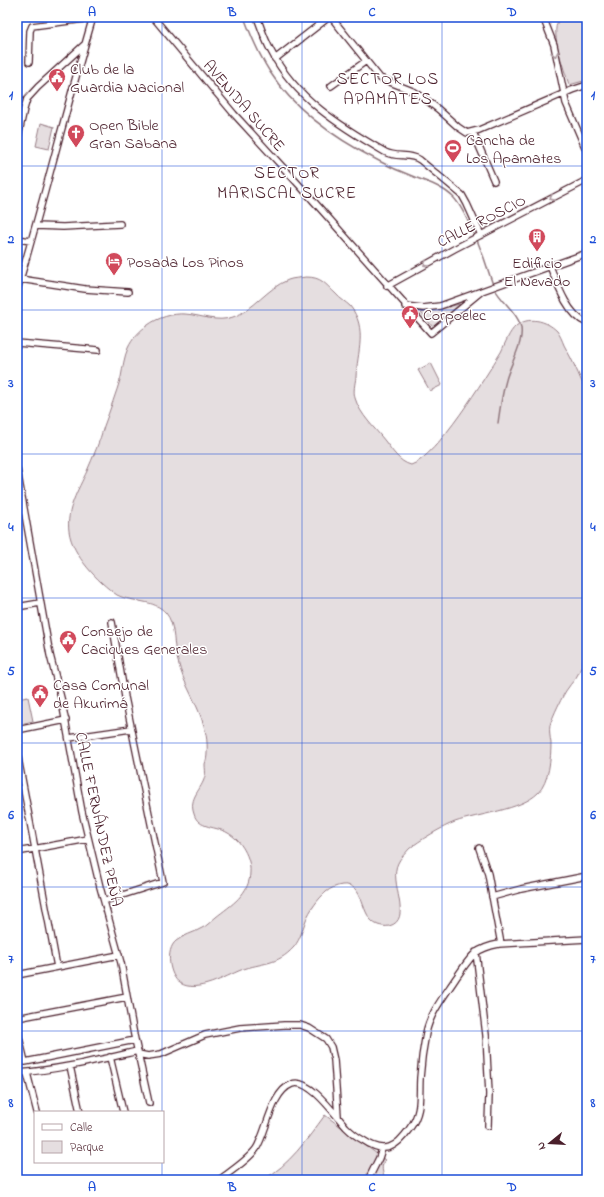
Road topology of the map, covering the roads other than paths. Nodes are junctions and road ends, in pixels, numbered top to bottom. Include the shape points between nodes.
1 (154, 17) edge
2 (257, 17) edge
3 (330, 17) edge
4 (544, 17) edge
5 (93, 18) edge
6 (85, 44) junction
7 (275, 59) junction
8 (366, 61) junction
9 (29, 62) dead end
10 (587, 85) edge
11 (331, 86) dead end
12 (564, 93) junction
13 (473, 132) junction
14 (17, 142) edge
15 (587, 152) edge
16 (587, 180) edge
17 (494, 181) dead end
18 (120, 224) dead end
19 (36, 226) junction
20 (477, 237) junction
21 (17, 239) edge
22 (31, 242) junction
23 (587, 253) edge
24 (550, 266) junction
25 (20, 276) edge
26 (387, 286) junction
27 (17, 290) edge
28 (482, 291) junction
29 (128, 292) dead end
30 (405, 306) junction
31 (587, 323) edge
32 (17, 343) edge
33 (98, 350) dead end
34 (17, 469) edge
35 (18, 483) edge
36 (40, 603) junction
37 (17, 607) edge
38 (112, 622) dead end
39 (66, 720) junction
40 (131, 729) junction
41 (17, 730) edge
42 (69, 738) junction
43 (17, 752) edge
44 (88, 839) junction
45 (479, 848) dead end
46 (36, 849) junction
47 (17, 852) edge
48 (587, 876) edge
49 (492, 897) junction
50 (104, 902) junction
51 (587, 938) edge
52 (501, 944) junction
53 (476, 952) junction
54 (119, 955) junction
55 (57, 967) junction
56 (17, 974) edge
57 (127, 997) junction
58 (17, 1018) edge
59 (17, 1029) edge
60 (135, 1040) junction
61 (138, 1052) junction
62 (110, 1057) junction
63 (70, 1066) junction
64 (17, 1073) edge
65 (27, 1073) junction
66 (149, 1103) dead end
67 (37, 1111) edge
68 (80, 1111) edge
69 (123, 1111) edge
70 (338, 1116) junction
71 (488, 1126) dead end
72 (382, 1149) junction
73 (219, 1180) edge
74 (368, 1180) edge

1 - 26 street, AVENIDA SUCRE via 225,104
2 - 7 street
3 - 7 street
3 - 8 street
4 -> 12 street via 554,45
5 - 6 street
5 - 9 street via 32,26
6 - 14 street via 27,99
6 - 19 street
7 - 20 street via 300,93 346,129 386,153 418,158 458,191 467,204
8 - 11 street
8 - 13 street via 380,78 415,92 432,103 463,131
10 - 12 street
12 - 13 street
12 - 15 street
13 - 17 street
16 -> 20 street, CALLE ROSCIO
18 - 19 street
19 - 22 street
20 -> 26 street, CALLE ROSCIO
21 - 22 street
22 - 25 street
23 - 24 street
24 - 28 street
24 - 31 street via 569,306 578,318
25 - 27 street
25 - 29 street via 85,289
26 - 30 street, AVENIDA SUCRE
28 - 30 street via 432,308
28 - 30 street, AVENIDA SUCRE via 431,333
32 - 33 street
34 - 35 street, CALLE FERNÁNDEZ PEÑA
35 - 36 street, CALLE FERNÁNDEZ PEÑA
36 - 37 street
36 - 39 street, CALLE FERNÁNDEZ PEÑA
38 - 40 street
39 - 41 street
39 - 42 street, CALLE FERNÁNDEZ PEÑA
40 - 42 street
40 - 50 street via 163,882
42 - 44 street, CALLE FERNÁNDEZ PEÑA
43 - 46 street
44 - 46 street
44 - 50 street, CALLE FERNÁNDEZ PEÑA
45 - 49 street via 488,874
46 - 47 street
46 - 55 street
48 - 49 street
49 - 52 street
50 - 54 street, CALLE FERNÁNDEZ PEÑA
51 - 52 street
52 - 53 street
53 - 71 street via 485,1023
53 - 72 street via 429,1021 420,1079 420,1104 412,1126 389,1148
54 - 55 street
54 - 57 street, CALLE FERNÁNDEZ PEÑA
55 - 56 street
57 - 58 street
57 - 60 street, CALLE FERNÁNDEZ PEÑA
59 - 60 street via 25,1062
60 - 61 street, CALLE FERNÁNDEZ PEÑA
61 - 62 street
61 - 66 street, CALLE FERNÁNDEZ PEÑA
61 - 70 street via 142,1055 154,1055 205,1035 240,1028 300,1025 326,1039 331,1047
62 - 63 street
62 - 69 street
63 - 65 street
63 - 68 street
64 - 65 street
65 - 67 street
70 - 72 street via 359,1138
70 - 73 street via 307,1087 297,1083 289,1085 278,1098 256,1148
72 - 74 street

